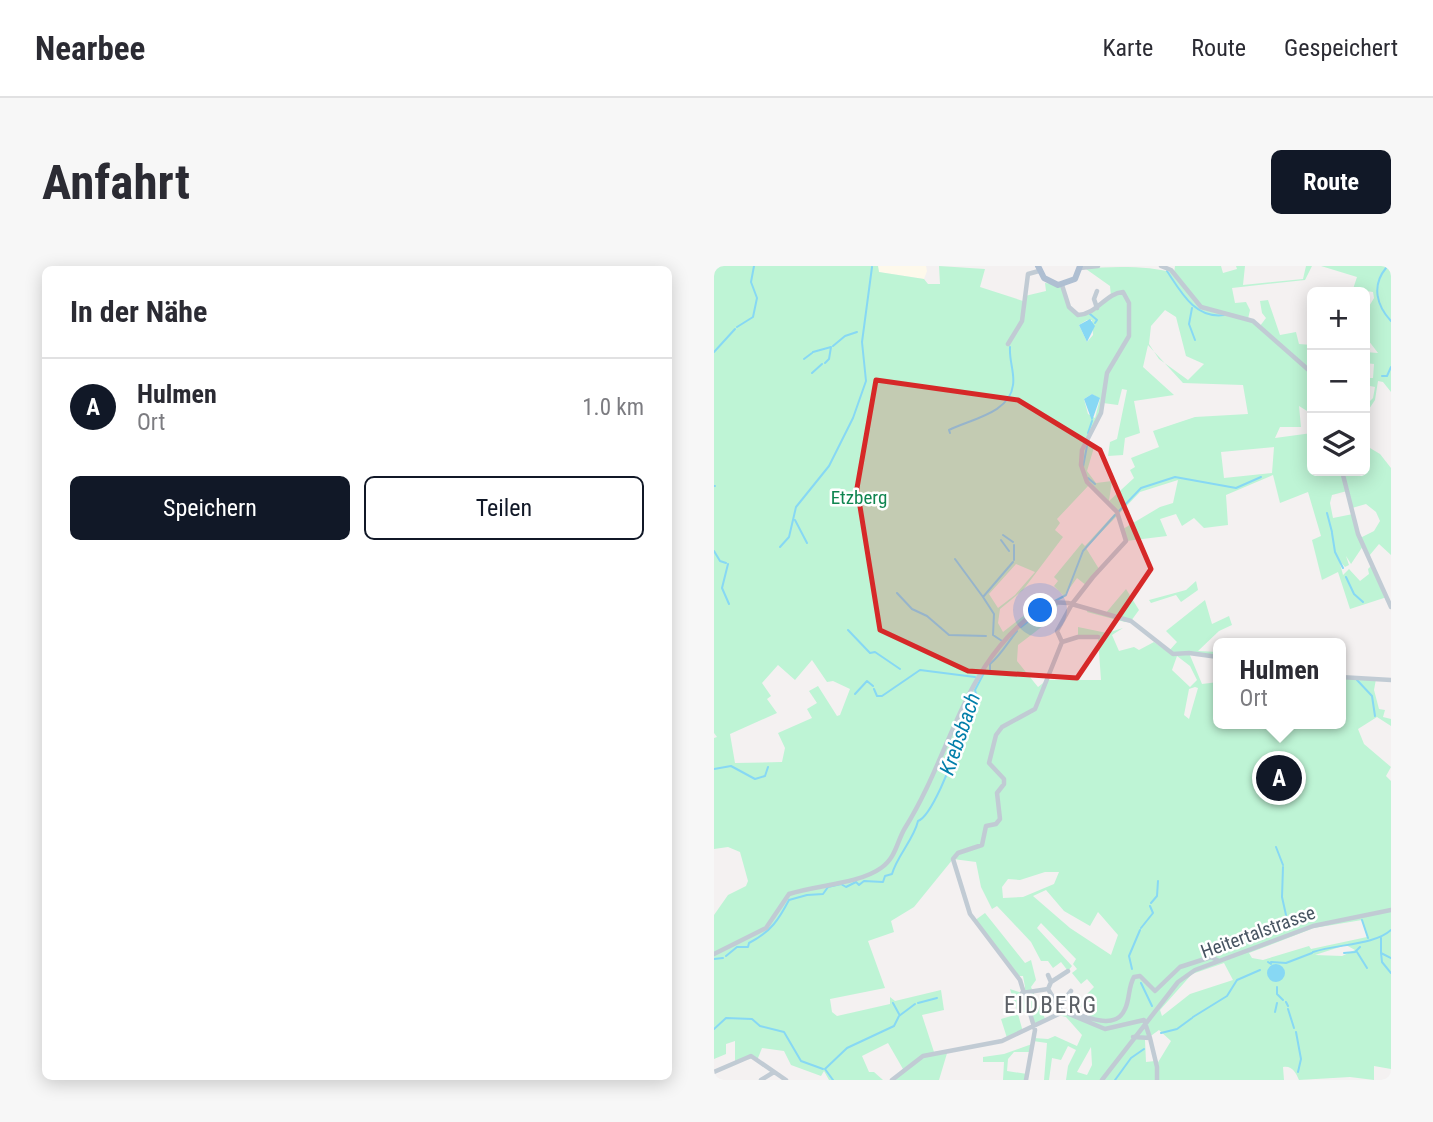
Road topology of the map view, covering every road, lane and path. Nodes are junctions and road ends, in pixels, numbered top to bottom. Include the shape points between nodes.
1 (1098, 266) edge
2 (1161, 266) edge
3 (1080, 267) edge
4 (1038, 268) edge
5 (1062, 285) junction
6 (1097, 291) dead end
7 (1097, 308) junction
8 (1008, 344) dead end
9 (1307, 369) edge
10 (1344, 476) edge
11 (1072, 604) junction
12 (1391, 607) edge
13 (1098, 637) dead end
14 (1062, 642) junction
15 (1213, 656) edge
16 (1346, 677) edge
17 (1391, 680) edge
18 (1391, 911) edge
19 (714, 954) edge
20 (1217, 960) junction
21 (1068, 971) dead end
22 (1048, 975) dead end
23 (1051, 982) junction
24 (1048, 989) junction
25 (1071, 992) dead end
26 (1023, 993) junction
27 (1060, 1009) junction
28 (1146, 1021) junction
29 (1035, 1027) junction
30 (1133, 1037) junction
31 (1150, 1038) junction
32 (714, 1072) edge
33 (774, 1072) junction
34 (761, 1080) edge
35 (786, 1080) edge
36 (892, 1080) edge
37 (1026, 1080) edge
38 (1102, 1080) edge
39 (1157, 1080) edge

1 - 3 street
2 - 9 street via 1171,270 1201,307 1253,321
3 - 5 main road via 1075,279
4 - 5 main road via 1050,282
4 - 8 street via 1028,274 1022,321
5 - 7 street via 1074,314
6 - 7 street
7 - 11 street via 1124,292 1130,328 1127,342 1107,373 1101,413 1082,454 1084,477 1117,513 1126,541
10 - 12 street via 1358,533
11 - 14 street via 1057,631
11 - 15 street via 1136,623 1173,654
11 - 19 street via 1057,601 1042,607 1004,639 976,678 891,859 867,875 789,894 766,928
13 - 14 street
14 - 26 street via 1035,709 996,735 989,763 1004,779 997,793 998,822 986,826 982,845 953,859 970,914 1016,972
16 - 17 street
18 - 20 street, Heitertalstrasse via 1326,922
20 - 27 street via 1211,957 1187,963 1155,991 1140,976 1134,977 1125,1011 1114,1020 1101,1021
20 - 28 street, Heitertalstrasse via 1186,975
21 - 23 street
22 - 23 street
23 - 24 street
24 - 26 street
24 - 27 street
25 - 27 street
26 - 29 street
27 - 28 street via 1105,1029
27 - 29 street
28 - 30 street, Heitertalstrasse
28 - 31 street
29 - 36 street via 1002,1041 929,1054
29 - 37 street
30 - 31 street
30 - 38 street, Heitertalstrasse
31 - 39 street
32 - 33 street via 748,1056 758,1058
33 - 34 street
33 - 35 street

